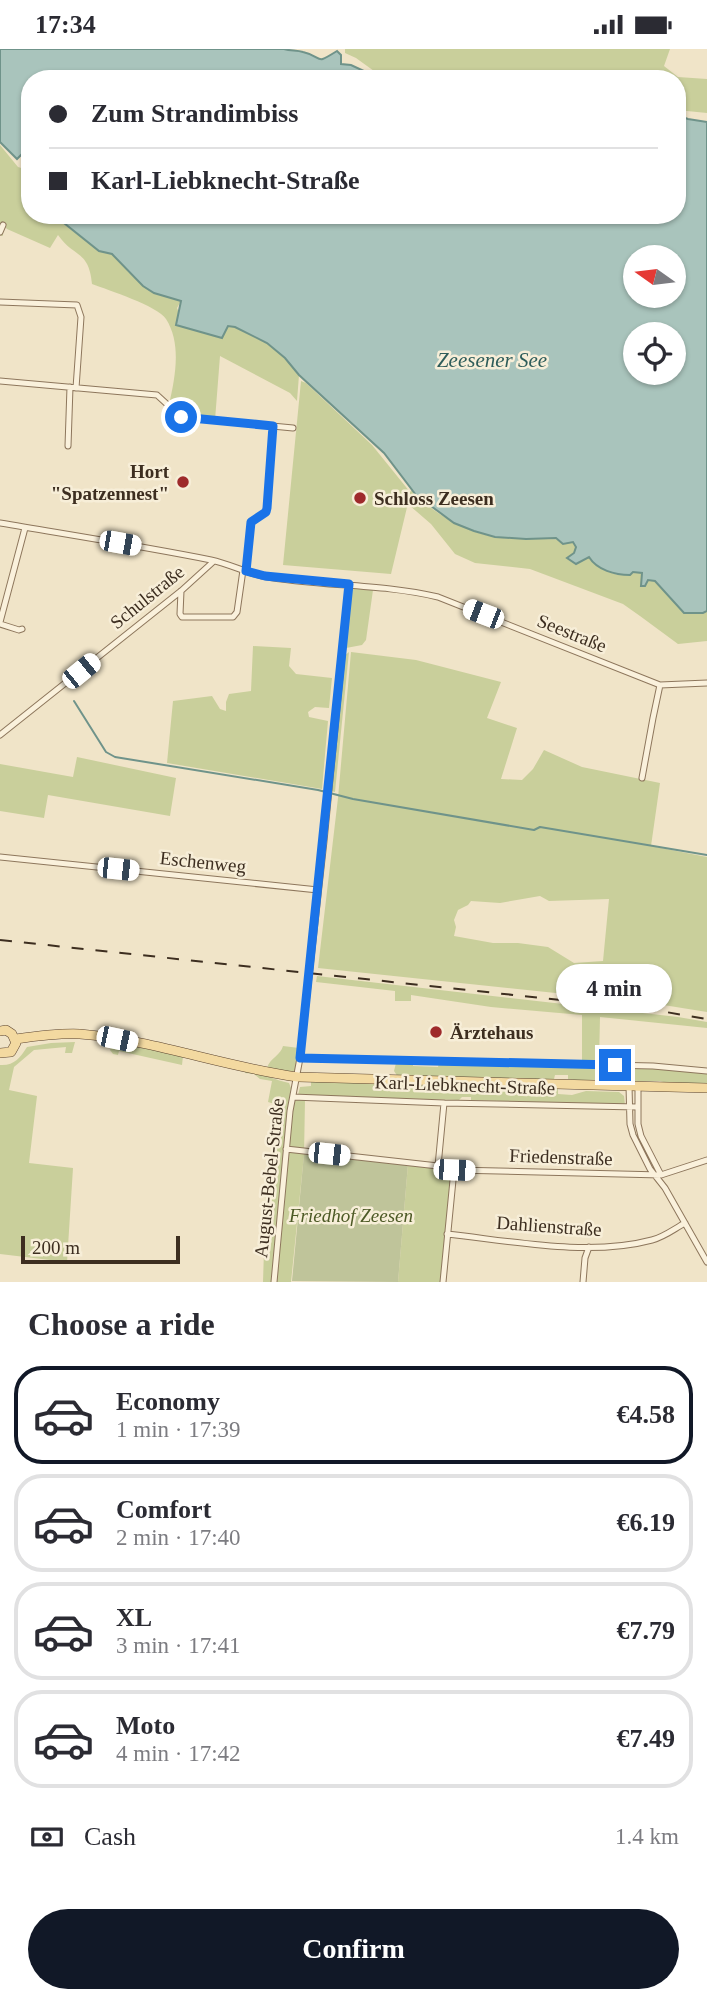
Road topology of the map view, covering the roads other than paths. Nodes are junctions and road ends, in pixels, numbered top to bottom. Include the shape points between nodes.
1 (0, 302) edge
2 (0, 381) edge
3 (73, 388) junction
4 (273, 426) junction
5 (293, 428) dead end
6 (68, 446) dead end
7 (0, 523) edge
8 (25, 528) junction
9 (214, 561) junction
10 (245, 571) junction
11 (349, 584) junction
12 (181, 591) junction
13 (0, 623) edge
14 (22, 629) dead end
15 (707, 683) edge
16 (660, 685) junction
17 (0, 735) edge
18 (642, 778) dead end
19 (0, 857) edge
20 (318, 890) junction
21 (0, 1031) edge
22 (16, 1039) junction
23 (0, 1053) edge
24 (300, 1058) junction
25 (707, 1072) edge
26 (298, 1077) junction
27 (633, 1086) junction
28 (707, 1088) edge
29 (293, 1097) junction
30 (444, 1103) junction
31 (629, 1107) junction
32 (637, 1107) junction
33 (286, 1149) junction
34 (707, 1160) edge
35 (438, 1166) junction
36 (454, 1170) junction
37 (658, 1175) junction
38 (685, 1223) junction
39 (447, 1234) junction
40 (589, 1247) junction
41 (707, 1262) edge
42 (274, 1282) edge
43 (443, 1282) edge
44 (583, 1282) edge

1 - 3 street via 77,305 81,317
2 - 3 street
3 - 4 street via 157,395 181,417
3 - 6 street
4 - 5 street
4 - 10 street via 267,508 251,522
7 - 8 street, Seestraße
8 - 9 street, Seestraße
8 - 13 street
9 - 10 street, Seestraße
9 - 12 street, Schulstraße
10 - 11 street, Seestraße
10 - 12 street via 233,617 182,617
11 - 16 street, Seestraße via 438,597
11 - 20 street, August-Bebel-Straße
12 - 17 street, Schulstraße
13 - 14 street
15 - 16 street, Seestraße
16 - 18 street
19 - 20 street, Eschenweg
20 - 24 street, August-Bebel-Straße
21 - 22 main road via 10,1032
22 - 23 main road via 10,1052
22 - 26 main road, Karl-Liebknecht-Straße via 53,1034 109,1038
24 - 25 street, Karl-Liebknecht-Straße via 653,1066
24 - 26 street, August-Bebel-Straße
26 - 27 main road, Karl-Liebknecht-Straße
26 - 29 street, August-Bebel-Straße
27 - 28 main road, Karl-Liebknecht-Straße
27 - 31 street
27 - 32 street
29 - 30 street, Karl-Liebknecht-Straße
29 - 33 street, August-Bebel-Straße
30 - 31 street, Karl-Liebknecht-Straße
30 - 35 street
31 - 32 street, Karl-Liebknecht-Straße
31 - 37 street via 633,1135 650,1169
32 - 37 street via 641,1136
33 - 35 street, Friedenstraße
33 - 42 street, August-Bebel-Straße
34 - 37 street, Friedenstraße
35 - 36 street, Friedenstraße
36 - 37 street, Friedenstraße
36 - 39 street
37 - 38 street
38 - 40 street, Dahlienstraße via 652,1240
38 - 41 street
39 - 40 street, Dahlienstraße
39 - 43 street
40 - 44 street

